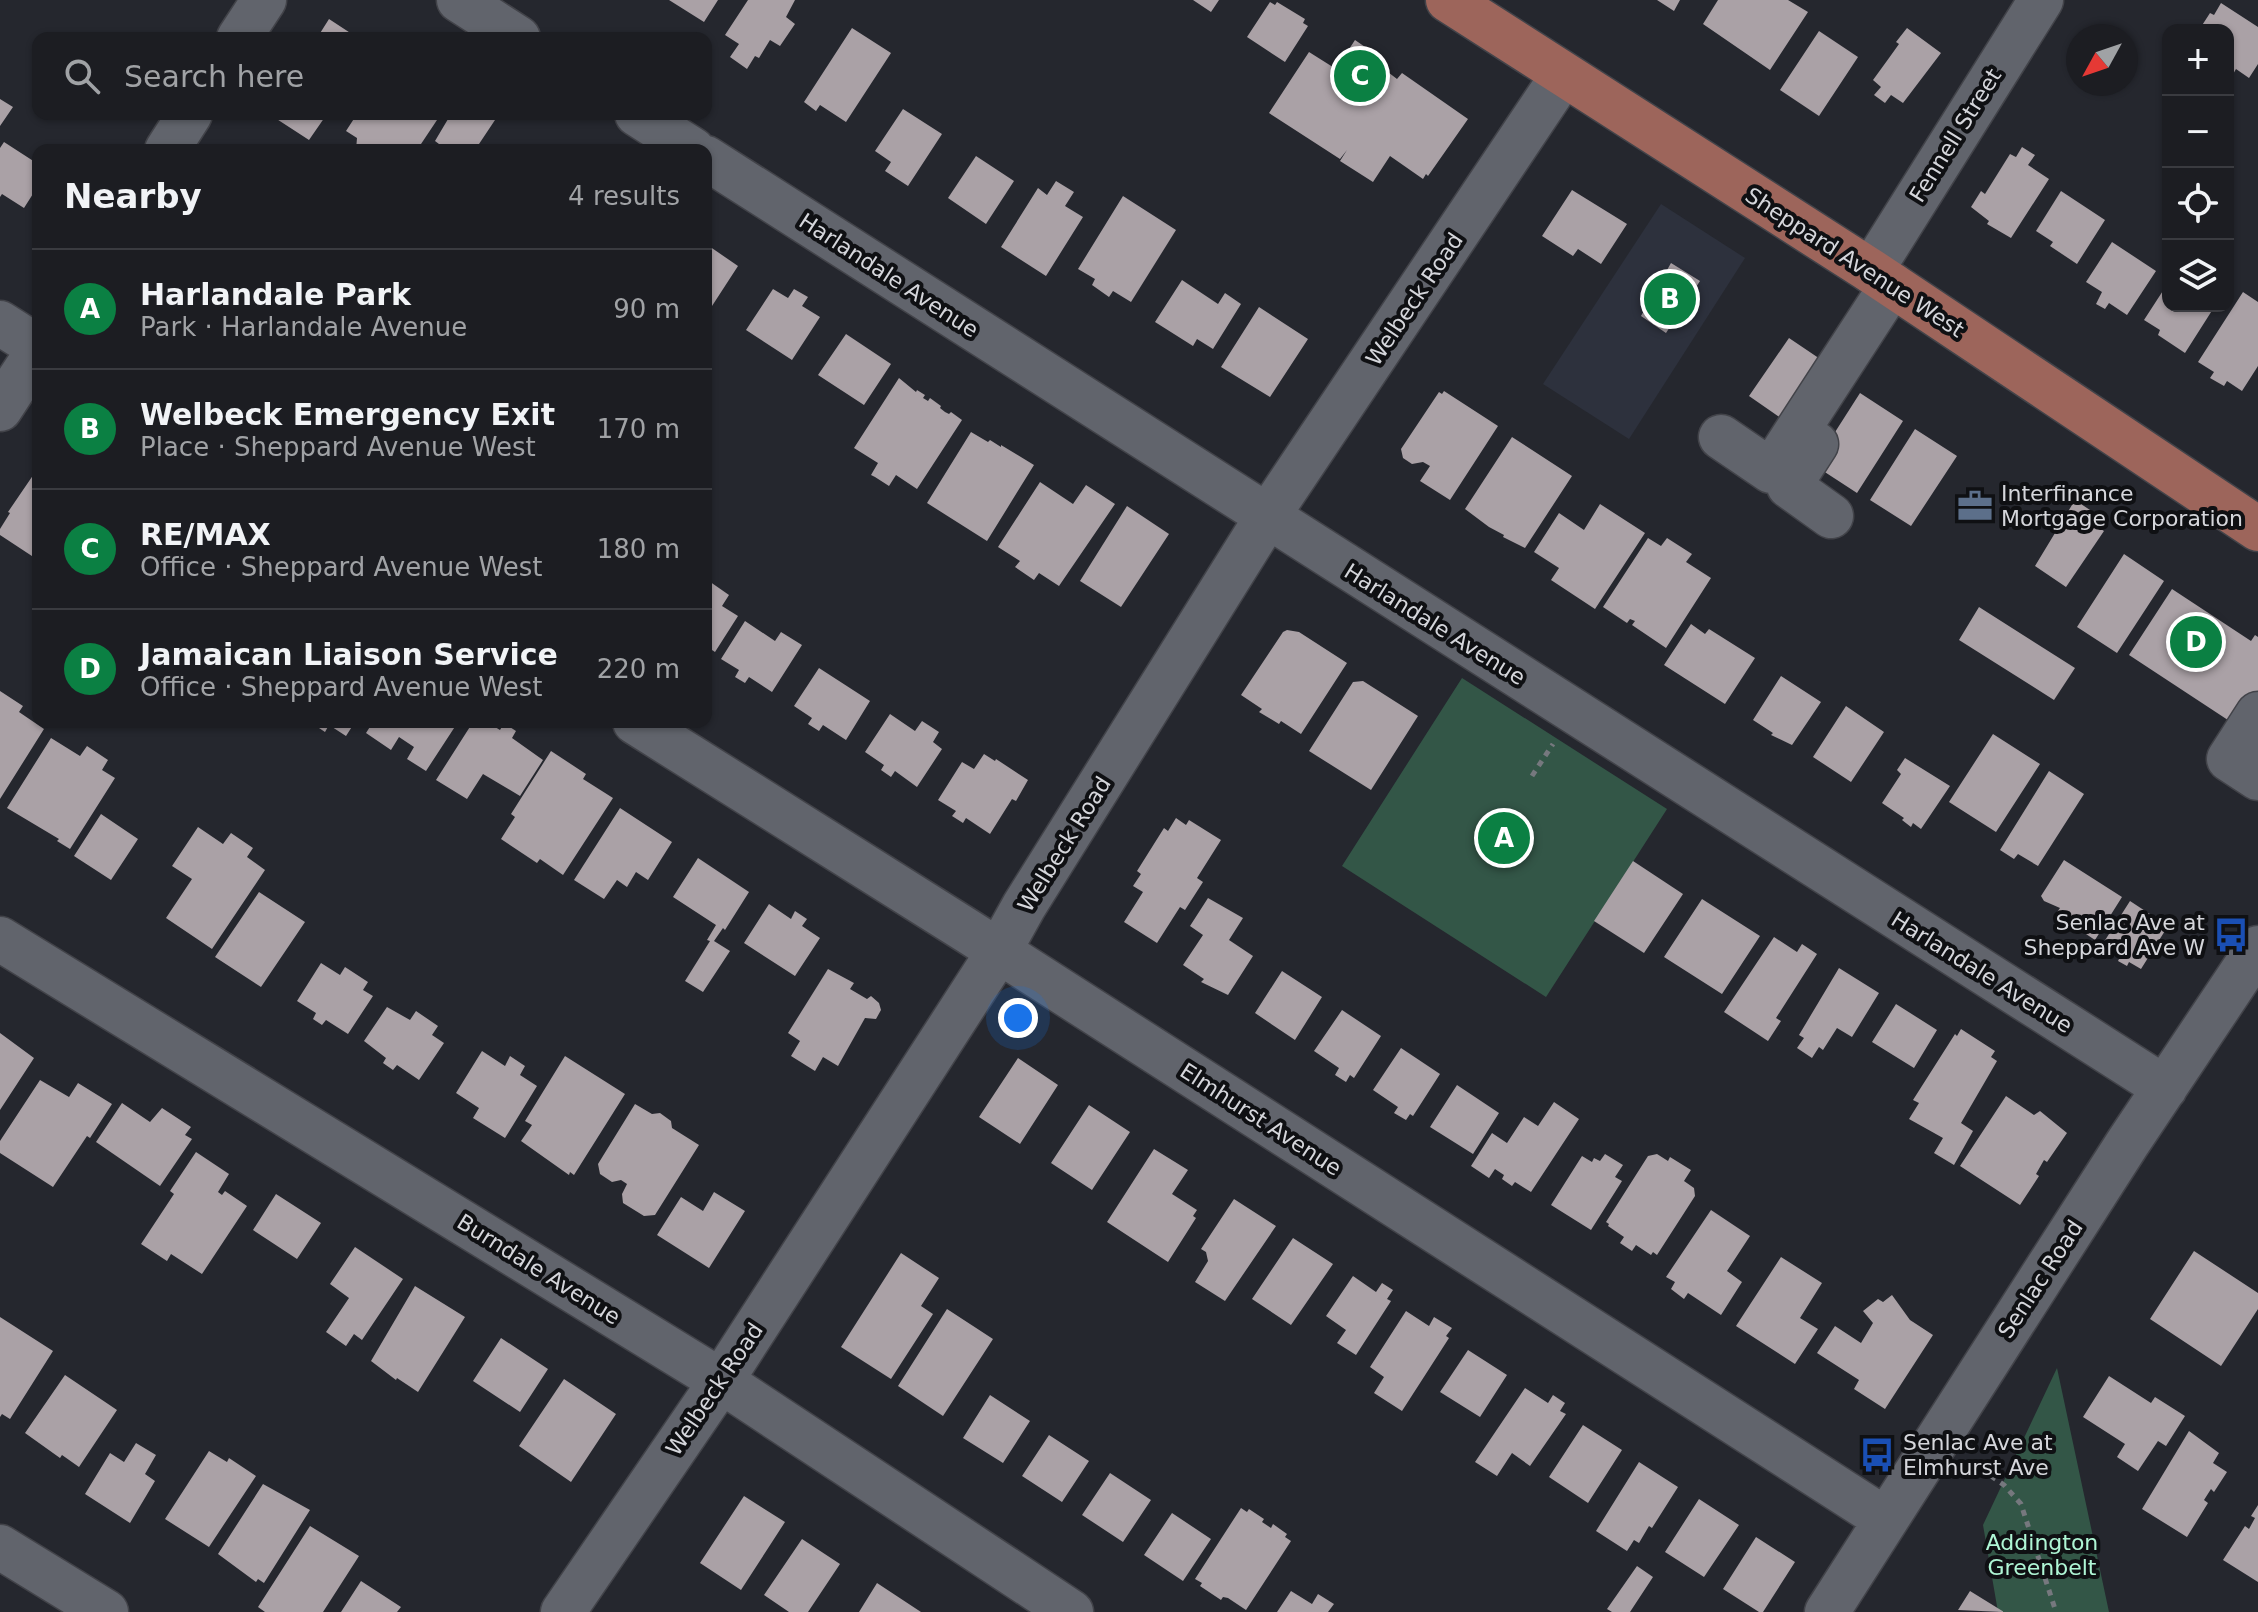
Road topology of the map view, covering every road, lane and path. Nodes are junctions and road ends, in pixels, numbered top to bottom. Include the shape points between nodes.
1 (264, 0) edge
2 (459, 0) edge
3 (1448, 0) edge
4 (2041, 0) edge
5 (243, 32) edge
6 (509, 32) edge
7 (1563, 75) junction
8 (186, 120) edge
9 (646, 120) edge
10 (171, 144) edge
11 (684, 144) edge
12 (712, 162) edge
13 (1891, 284) junction
14 (0, 323) edge
15 (32, 345) edge
16 (32, 358) edge
17 (0, 409) edge
18 (1721, 437) dead end
19 (1831, 516) dead end
20 (1267, 517) junction
21 (2258, 529) edge
22 (2258, 714) edge
23 (645, 728) edge
24 (2258, 778) edge
25 (0, 939) edge
26 (2258, 948) edge
27 (999, 951) junction
28 (2165, 1088) junction
29 (721, 1381) junction
30 (1935, 1441) junction
31 (1885, 1519) junction
32 (0, 1547) edge
33 (106, 1612) edge
34 (563, 1612) edge
35 (1071, 1612) edge
36 (1827, 1612) edge
37 (2056, 1612) edge

1 - 5 street
2 - 6 street
3 - 7 main road, Sheppard Avenue West
4 - 13 street, Fennell Street
7 - 13 main road, Sheppard Avenue West
7 - 20 street, Welbeck Road
8 - 10 street
9 - 11 street
12 - 20 street, Harlandale Avenue
13 - 18 street via 1771,471
13 - 19 street via 1789,486
13 - 21 main road, Sheppard Avenue West
14 - 15 street
16 - 17 street
20 - 27 street, Welbeck Road
20 - 28 street, Harlandale Avenue
22 - 24 street via 2229,759
23 - 27 street, Elmhurst Avenue
25 - 29 street, Burndale Avenue
26 - 28 street, Senlac Road
27 - 29 street, Welbeck Road
27 - 31 street, Elmhurst Avenue
28 - 30 street, Senlac Road
29 - 34 street, Welbeck Road
29 - 35 street, Burndale Avenue
30 - 31 street, Senlac Road
30 - 37 path via 2004,1485 2021,1504
31 - 36 street, Senlac Road
32 - 33 street

